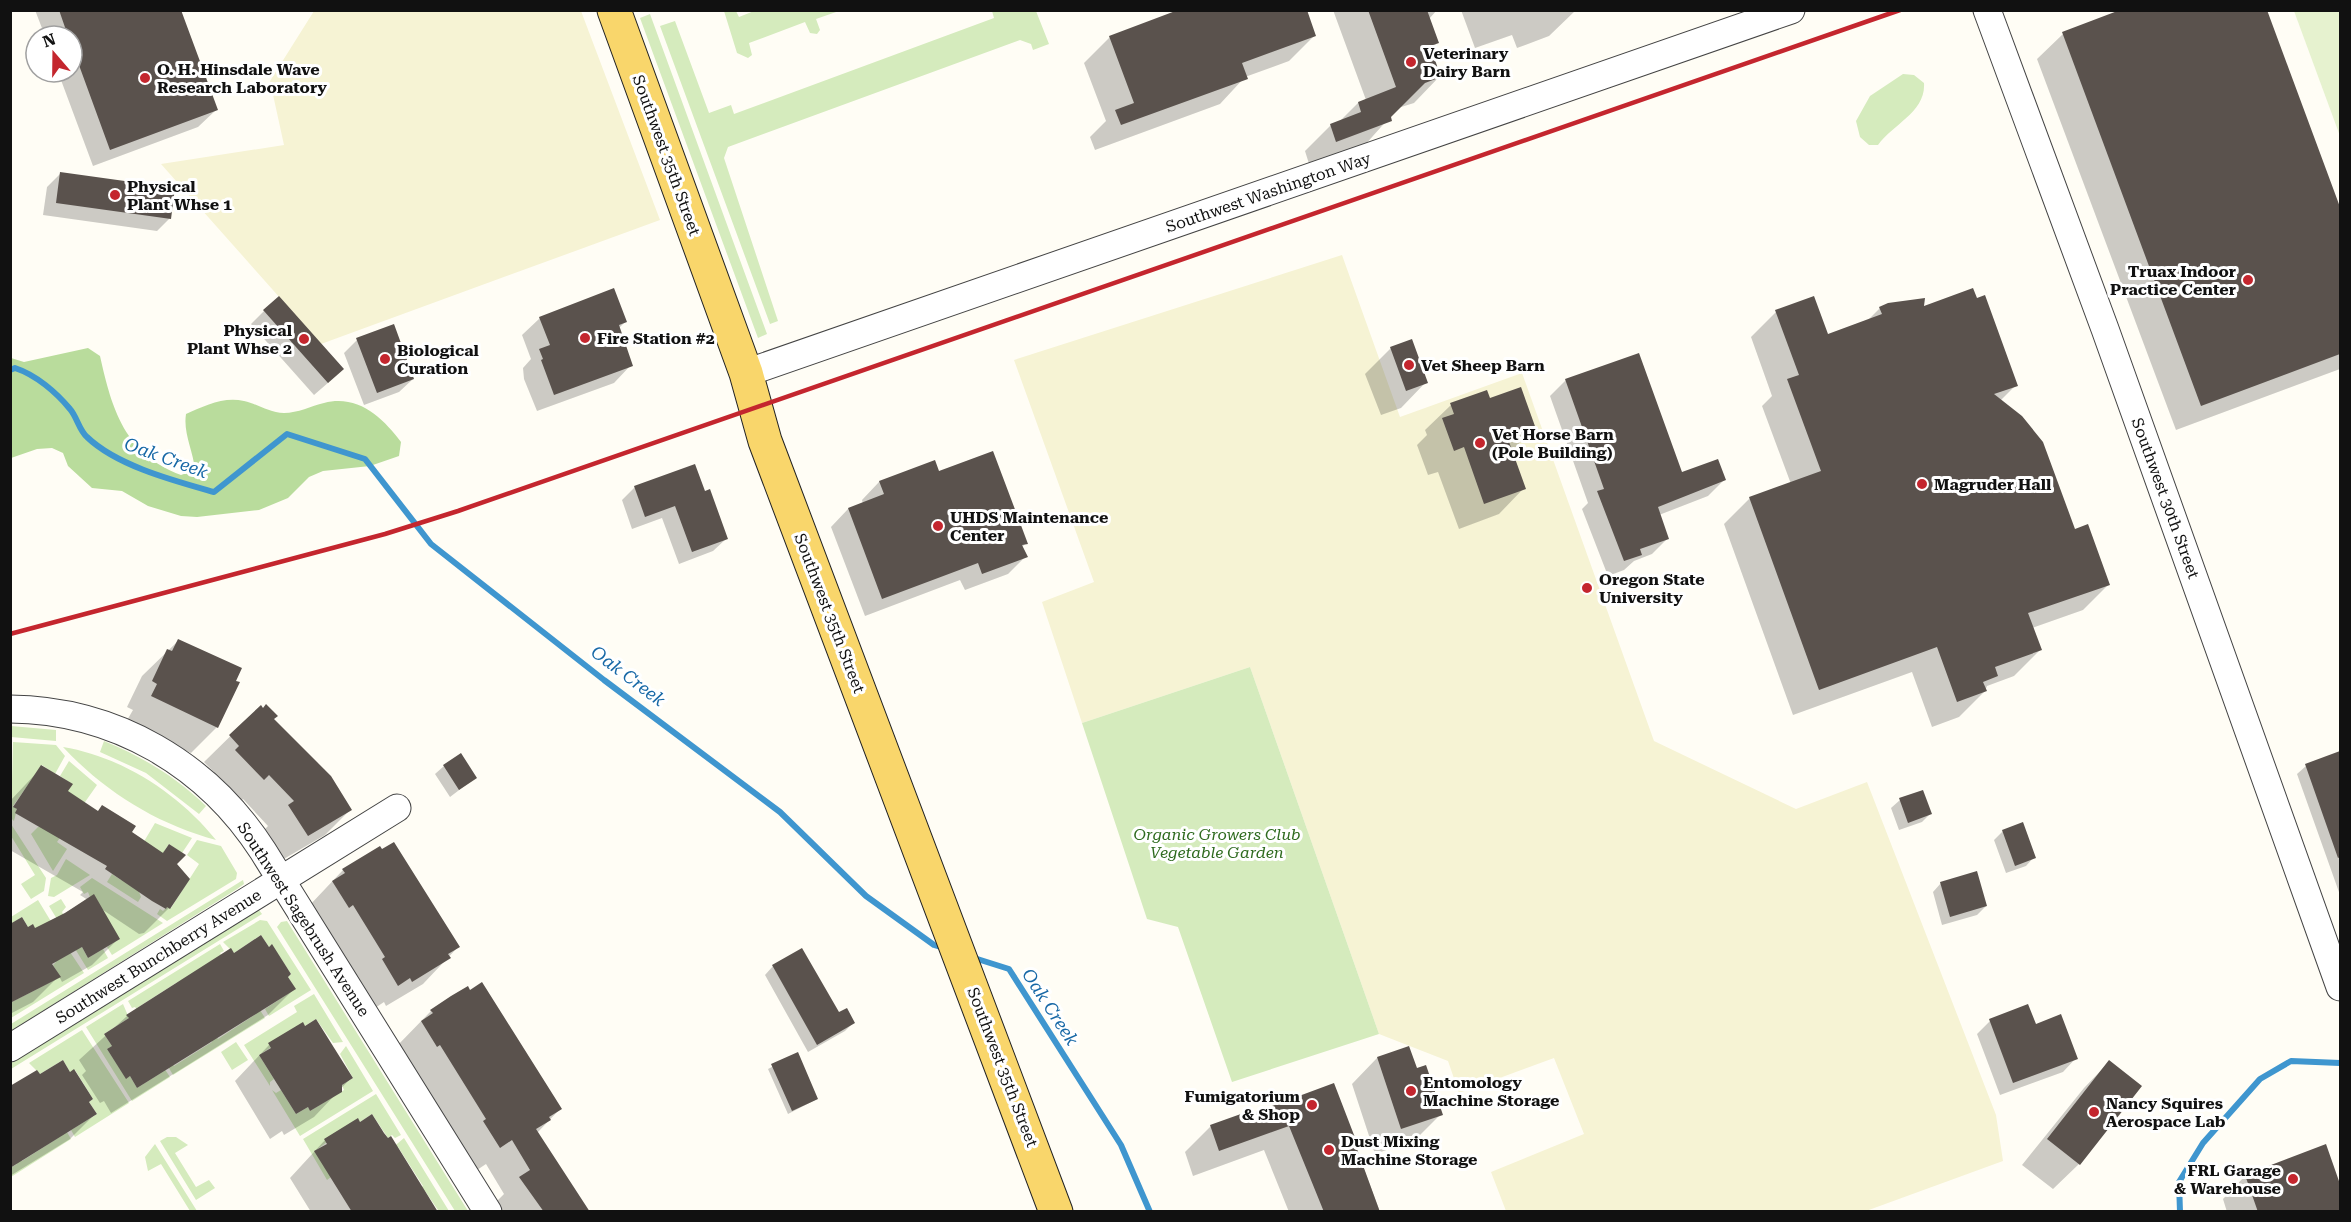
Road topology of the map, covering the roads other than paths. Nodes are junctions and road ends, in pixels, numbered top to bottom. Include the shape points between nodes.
1 (614, 10) edge
2 (1791, 10) edge
3 (1987, 10) edge
4 (746, 373) junction
5 (10, 709) edge
6 (397, 808) dead end
7 (280, 879) junction
8 (2340, 987) edge
9 (10, 1048) edge
10 (488, 1212) edge
11 (1056, 1212) edge

1 - 4 main road, Southwest 35th Street
2 - 4 street, Southwest Washington Way
3 - 8 street, Southwest 30th Street
4 - 11 main road, Southwest 35th Street via 765,441
5 - 7 street, Southwest Sagebrush Avenue via 80,717 138,737 169,755 227,803
6 - 7 street, Southwest Bunchberry Avenue
7 - 9 street, Southwest Bunchberry Avenue
7 - 10 street, Southwest Sagebrush Avenue

